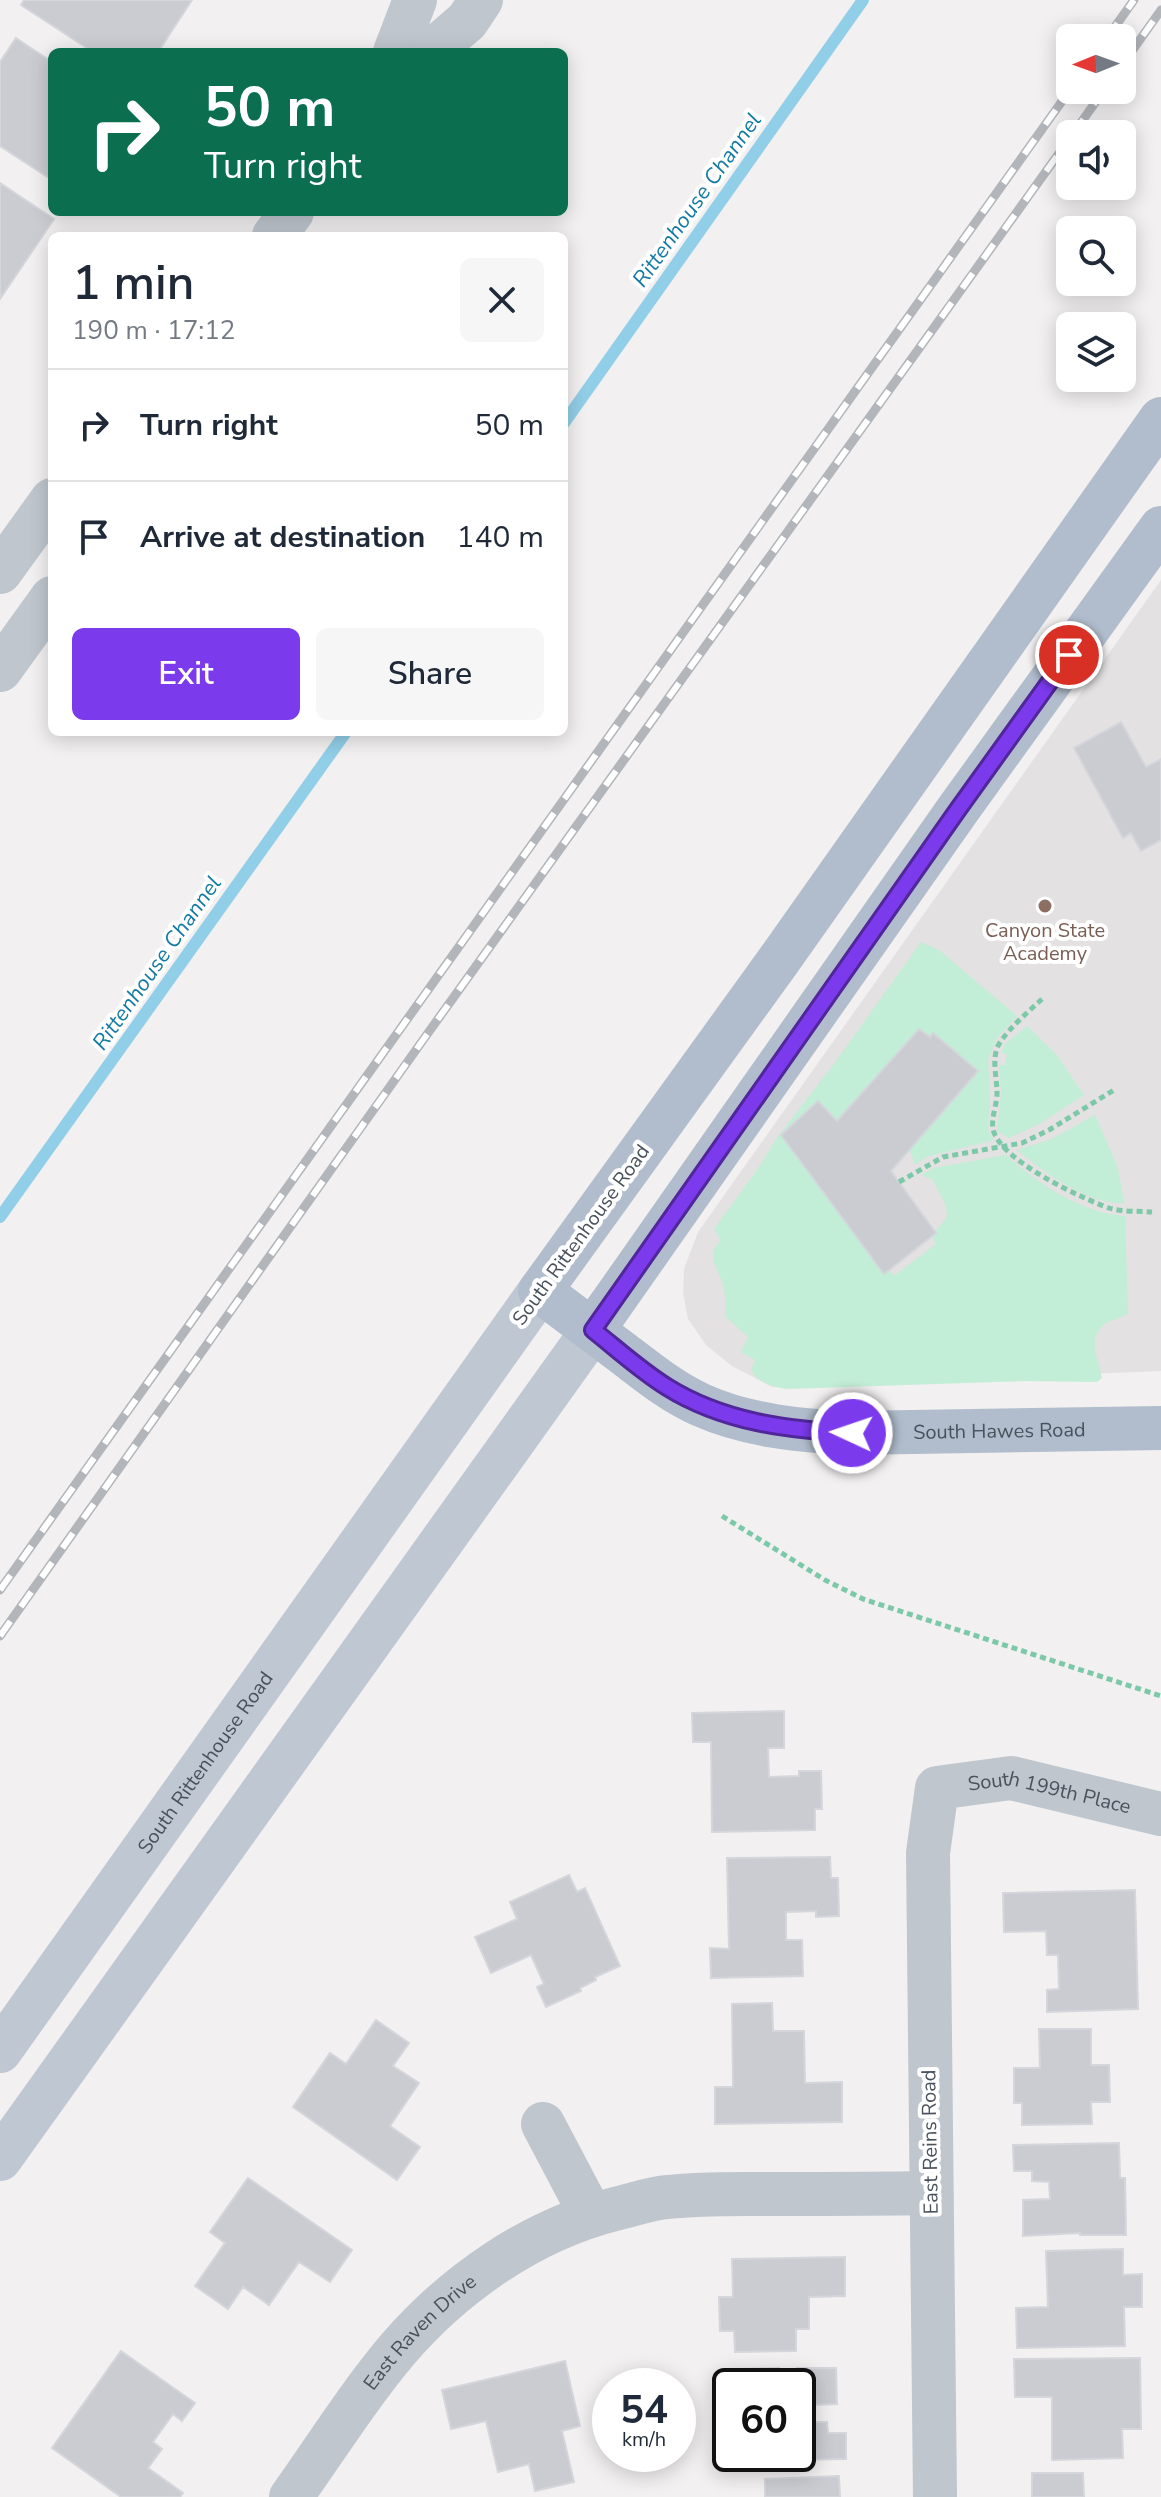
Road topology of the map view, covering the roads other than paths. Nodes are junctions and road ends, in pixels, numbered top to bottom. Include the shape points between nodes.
1 (415, 0) edge
2 (481, 0) edge
3 (397, 48) edge
4 (436, 48) edge
5 (1161, 419) edge
6 (48, 506) edge
7 (1161, 528) edge
8 (0, 572) edge
9 (48, 604) edge
10 (0, 670) edge
11 (540, 1291) junction
12 (593, 1330) junction
13 (1161, 1428) edge
14 (937, 1788) joint
15 (1161, 1814) edge
16 (0, 2051) edge
17 (543, 2124) dead end
18 (0, 2159) edge
19 (930, 2193) junction
20 (591, 2215) junction
21 (291, 2497) edge
22 (935, 2497) edge

1 - 3 street
2 - 4 street via 467,21
5 - 11 main road, South Rittenhouse Road
6 - 8 street
7 - 12 main road
9 - 10 street
11 - 12 main road, South Hawes Road
11 - 16 main road, South Rittenhouse Road
12 - 13 main road, South Hawes Road via 666,1386 701,1405 757,1422 852,1433
12 - 18 main road
14 - 15 street, South 199th Place via 1011,1778
14 - 19 street, East Reins Road via 928,1853
17 - 20 street
19 - 20 street, East Raven Drive via 703,2194 665,2197
19 - 22 street, East Reins Road
20 - 21 street, East Raven Drive via 508,2256 425,2321 374,2380

